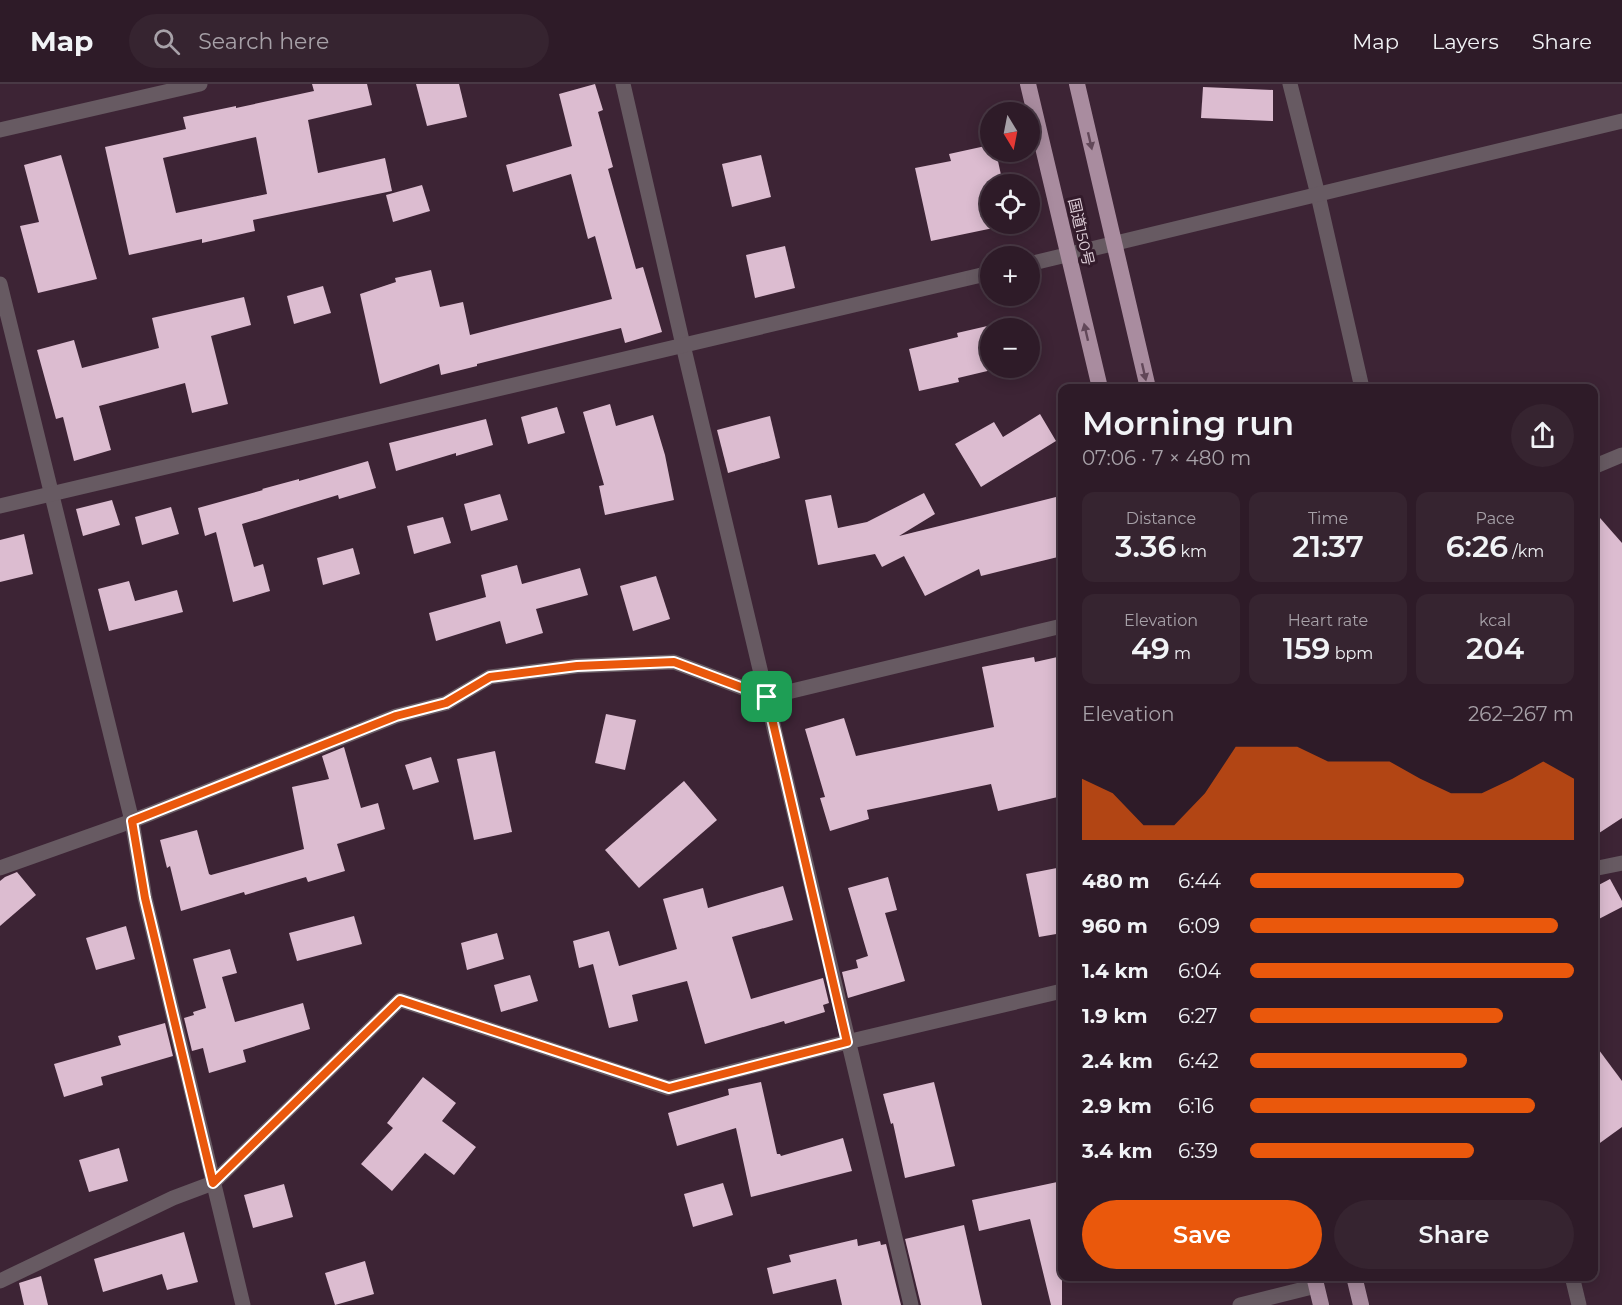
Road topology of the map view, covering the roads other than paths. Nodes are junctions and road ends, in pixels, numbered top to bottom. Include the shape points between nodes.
1 (200, 84) edge
2 (623, 84) edge
3 (1028, 84) edge
4 (1077, 84) edge
5 (1290, 84) edge
6 (1622, 121) edge
7 (0, 130) edge
8 (1318, 195) junction
9 (1115, 244) junction
10 (1068, 255) junction
11 (1040, 261) edge
12 (980, 275) edge
13 (0, 284) edge
14 (683, 345) junction
15 (1099, 384) edge
16 (1147, 384) edge
17 (1361, 384) edge
18 (1622, 455) edge
19 (1598, 465) edge
20 (51, 494) junction
21 (0, 506) edge
22 (1058, 627) edge
23 (767, 697) junction
24 (132, 821) junction
25 (1622, 863) edge
26 (0, 868) edge
27 (1598, 868) edge
28 (1058, 992) edge
29 (847, 1042) junction
30 (213, 1183) junction
31 (0, 1281) edge
32 (1315, 1281) edge
33 (1355, 1281) edge
34 (1573, 1281) edge
35 (243, 1305) edge
36 (911, 1305) edge
37 (1240, 1305) edge
38 (1321, 1305) edge
39 (1361, 1305) edge
40 (1579, 1305) edge

1 - 7 street
2 - 14 street
3 - 10 highway, 国道150号
4 -> 9 highway, 国道150号
5 - 8 street
6 - 8 street
8 - 9 street
8 - 17 street
9 - 10 street
9 -> 16 highway, 国道150号
10 - 11 street
15 -> 10 highway, 国道150号
12 - 14 street
13 - 20 street
14 - 20 street
14 - 23 street
18 - 19 street
20 - 21 street
20 - 24 street
22 - 23 street
23 - 24 street via 674,662 577,666 490,677 446,703 396,716
23 - 29 street
24 - 26 street
24 - 30 street via 145,898
25 - 27 street
28 - 29 street
29 - 30 street via 669,1088 400,1000
29 - 36 street
30 - 31 street via 163,1202
30 - 35 street
32 - 37 street
32 - 38 highway
33 - 39 highway
34 - 40 street

